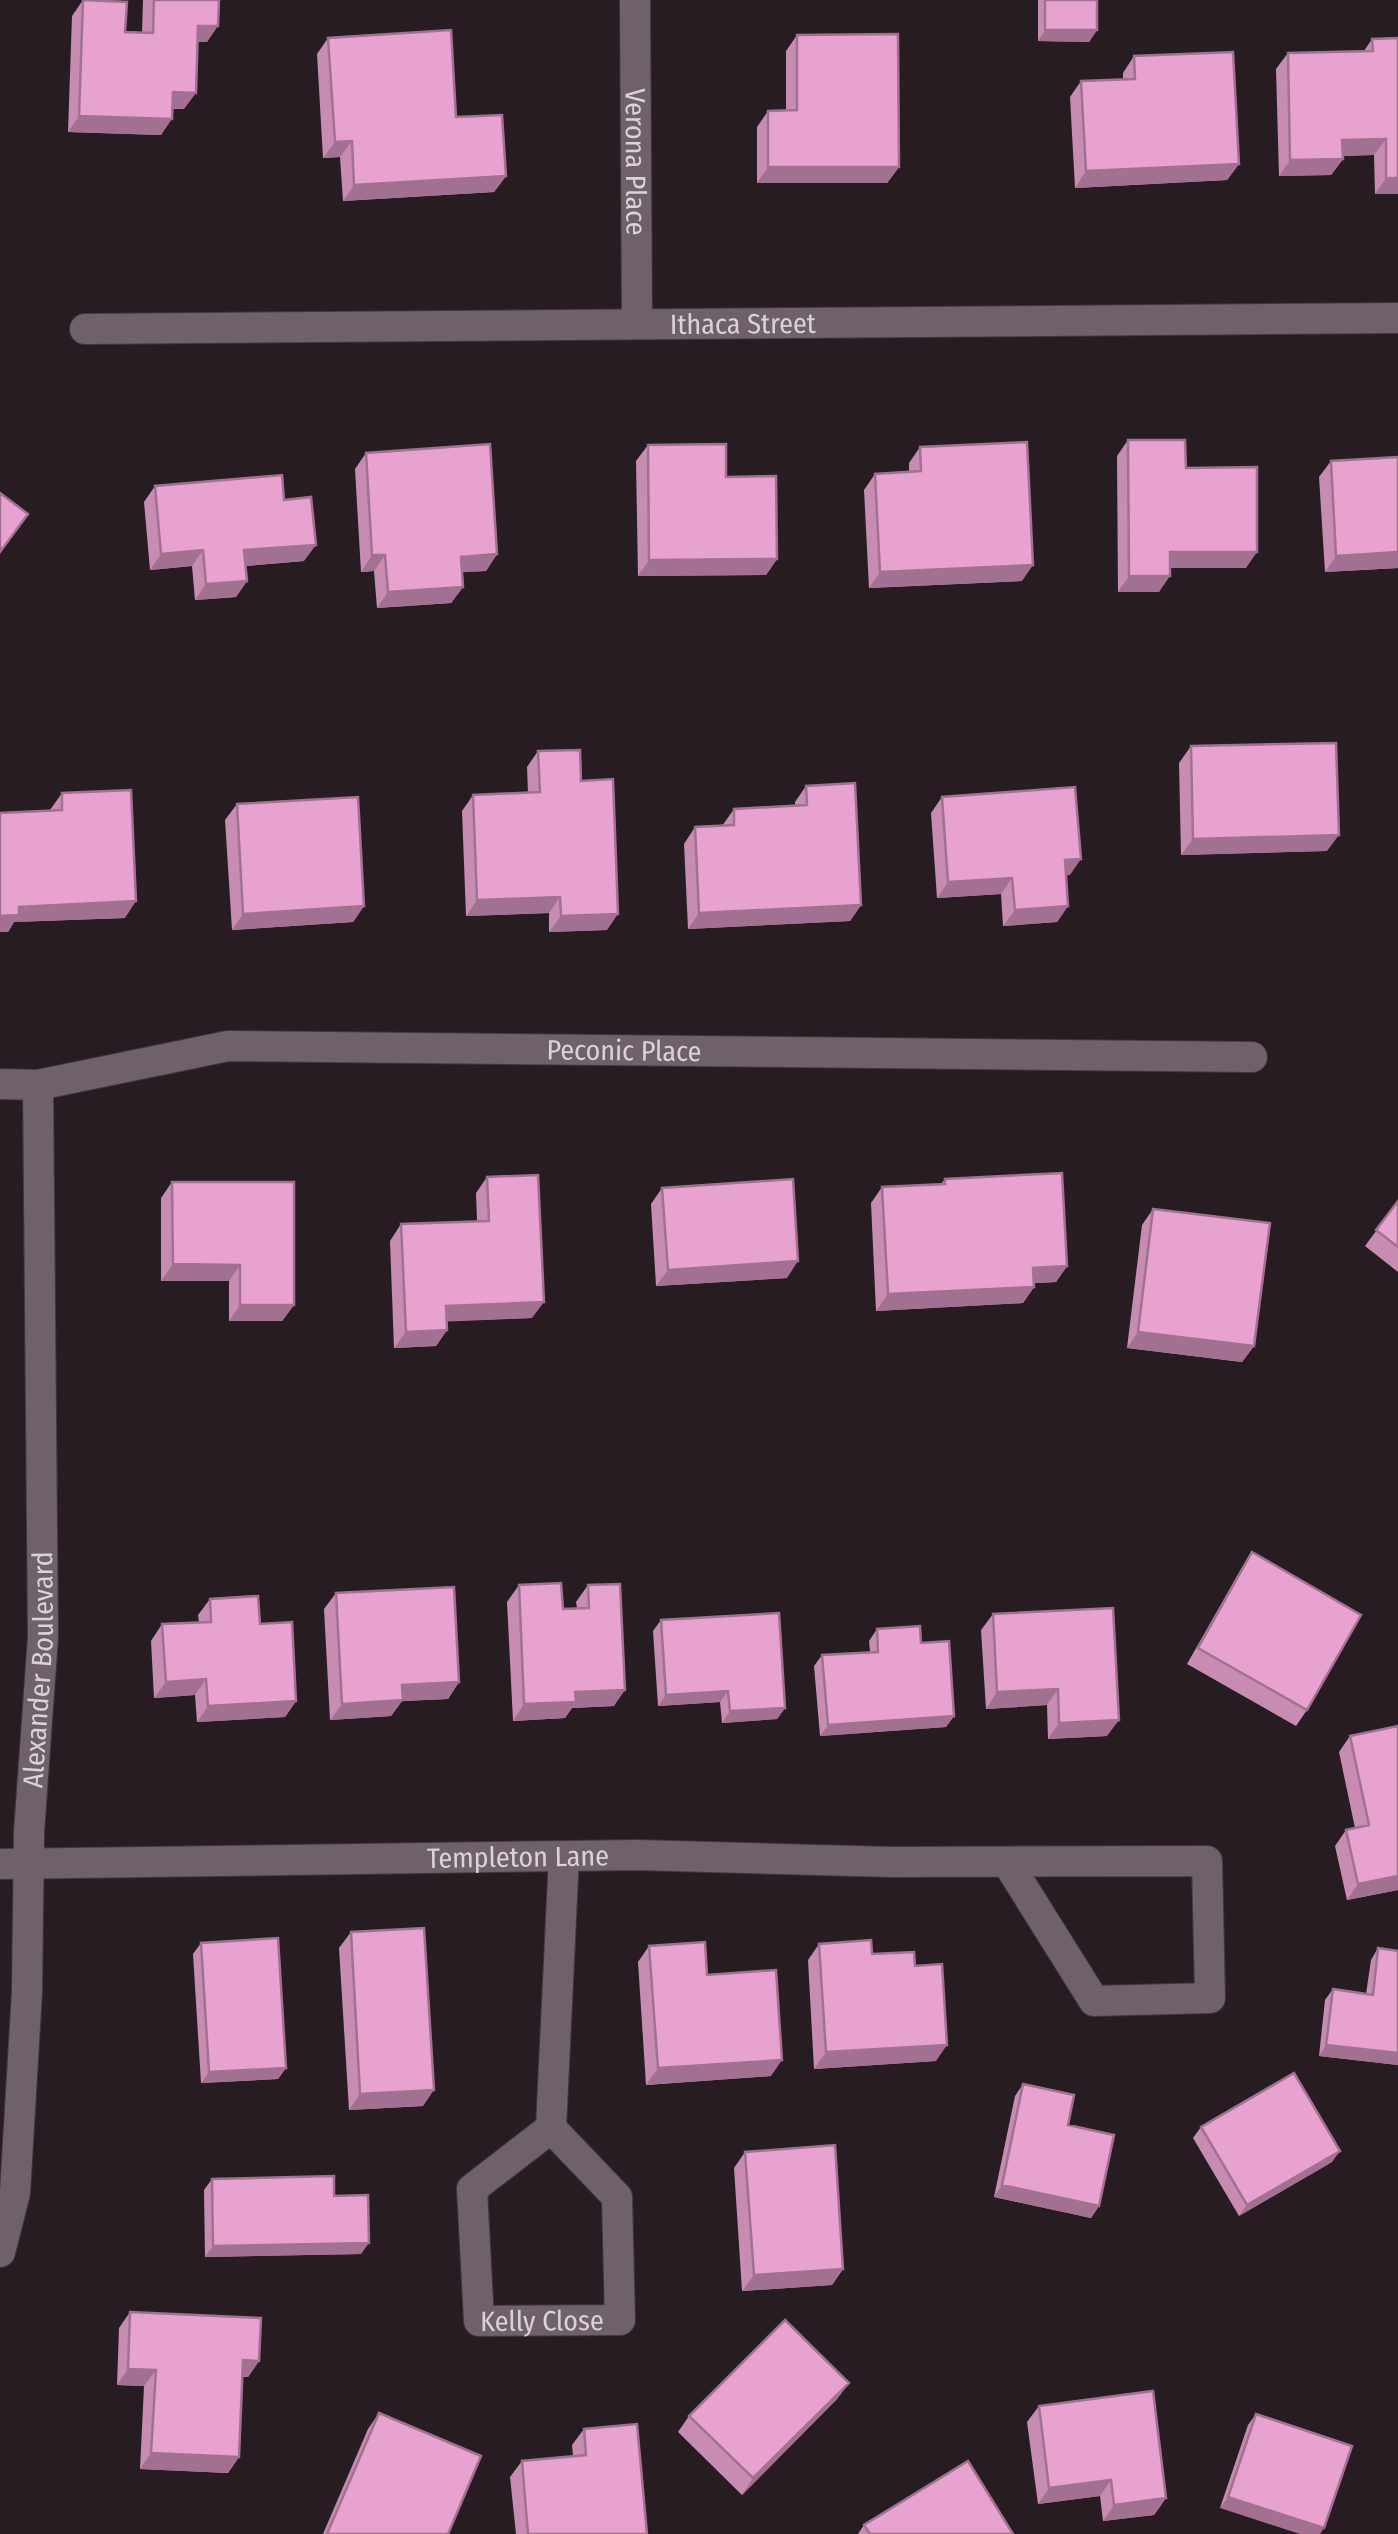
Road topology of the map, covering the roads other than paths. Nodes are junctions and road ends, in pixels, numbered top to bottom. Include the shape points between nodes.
1 (635, 0) edge
2 (1398, 318) edge
3 (637, 323) junction
4 (85, 328) dead end
5 (1252, 1057) dead end
6 (0, 1084) edge
7 (38, 1085) junction
8 (564, 1856) junction
9 (1007, 1862) junction
10 (14, 1864) edge
11 (14, 1992) edge
12 (552, 2128) junction
13 (0, 2252) edge

1 - 3 street, Verona Place
2 - 3 street, Ithaca Street
3 - 4 street, Ithaca Street
5 - 7 street, Peconic Place via 228,1046
6 - 7 street, Peconic Place
7 - 10 street, Alexander Boulevard via 43,1638
8 - 9 street, Templeton Lane
8 - 10 street, Templeton Lane
8 - 12 street
9 - 9 street, Templeton Lane via 1094,2001 1210,1998 1207,1861
10 - 11 street, Alexander Boulevard
11 - 13 street, Alexander Boulevard via 15,2193
12 - 12 street, Kelly Close via 472,2189 479,2320 620,2320 618,2197

